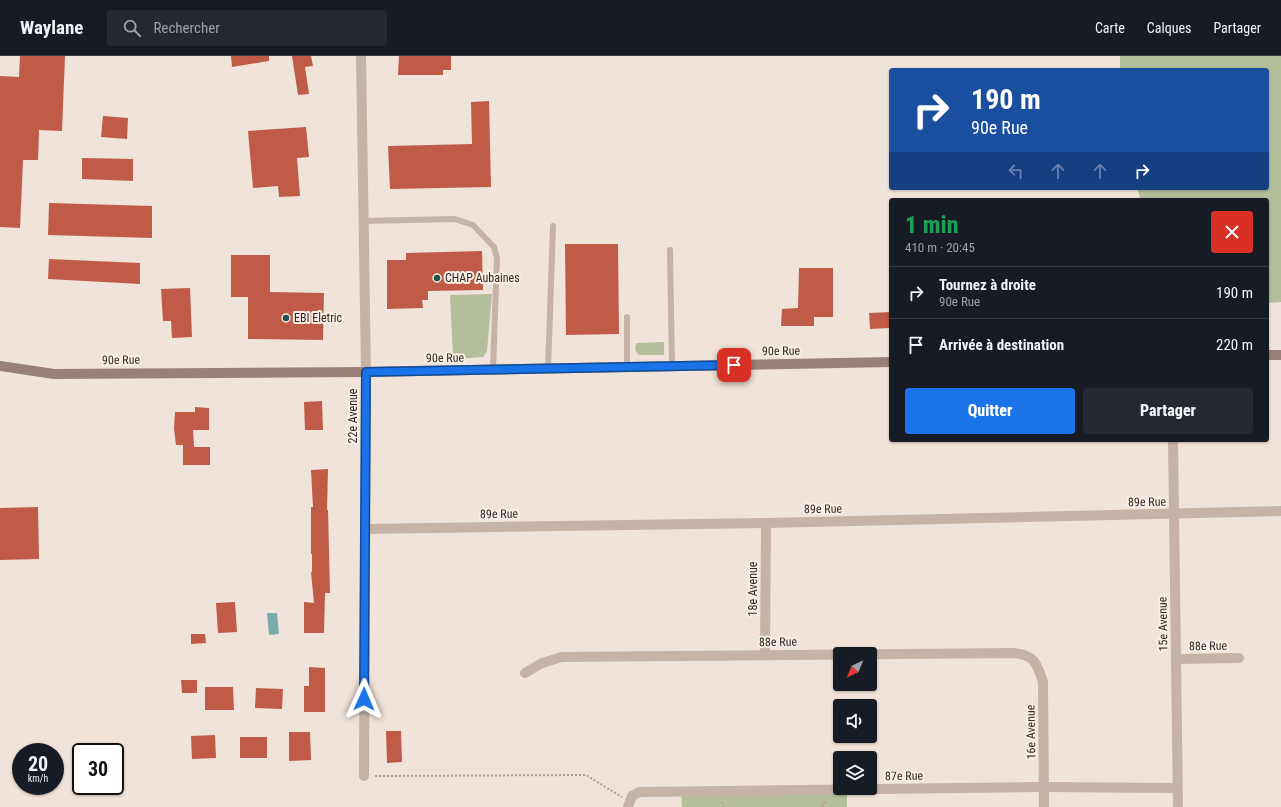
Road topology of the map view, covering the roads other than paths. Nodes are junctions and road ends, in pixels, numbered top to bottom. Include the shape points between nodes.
1 (361, 56) edge
2 (363, 221) junction
3 (553, 226) dead end
4 (670, 250) dead end
5 (627, 317) dead end
6 (1269, 355) edge
7 (1281, 355) edge
8 (889, 362) edge
9 (0, 366) edge
10 (672, 366) junction
11 (627, 367) junction
12 (548, 369) junction
13 (493, 370) junction
14 (366, 372) junction
15 (1173, 442) edge
16 (1281, 511) edge
17 (1174, 514) junction
18 (766, 523) junction
19 (366, 529) junction
20 (766, 655) junction
21 (1240, 658) dead end
22 (1033, 659) joint
23 (1177, 659) junction
24 (525, 673) dead end
25 (364, 776) road end
26 (1045, 787) junction
27 (1177, 788) junction
28 (630, 802) edge
29 (1044, 807) edge
30 (1178, 807) edge

1 - 2 street, 22e Avenue
2 - 13 lane via 455,219 473,225 487,238 494,247 497,258
2 - 14 street, 22e Avenue
3 - 12 lane
4 - 10 lane
5 - 11 lane
6 - 7 street
8 - 10 street, 90e Rue
9 - 14 street, 90e Rue via 54,374
10 - 11 street, 90e Rue
11 - 12 street, 90e Rue
12 - 13 street, 90e Rue
13 - 14 street, 90e Rue
14 - 19 street, 22e Avenue
15 - 17 street, 15e Avenue
16 - 17 street, 89e Rue
17 - 18 street, 89e Rue
17 - 23 street, 15e Avenue
18 - 19 street, 89e Rue
18 - 20 street, 18e Avenue
19 - 25 street, 22e Avenue
20 - 22 street, 88e Rue via 1014,652
20 - 24 street, 88e Rue via 562,657 542,663
21 - 23 street, 88e Rue
22 - 26 street, 16e Avenue via 1043,682
23 - 27 street, 15e Avenue
26 - 27 street, 87e Rue
26 - 28 street, 87e Rue via 639,792
26 - 29 street, 16e Avenue
27 - 30 street, 15e Avenue

